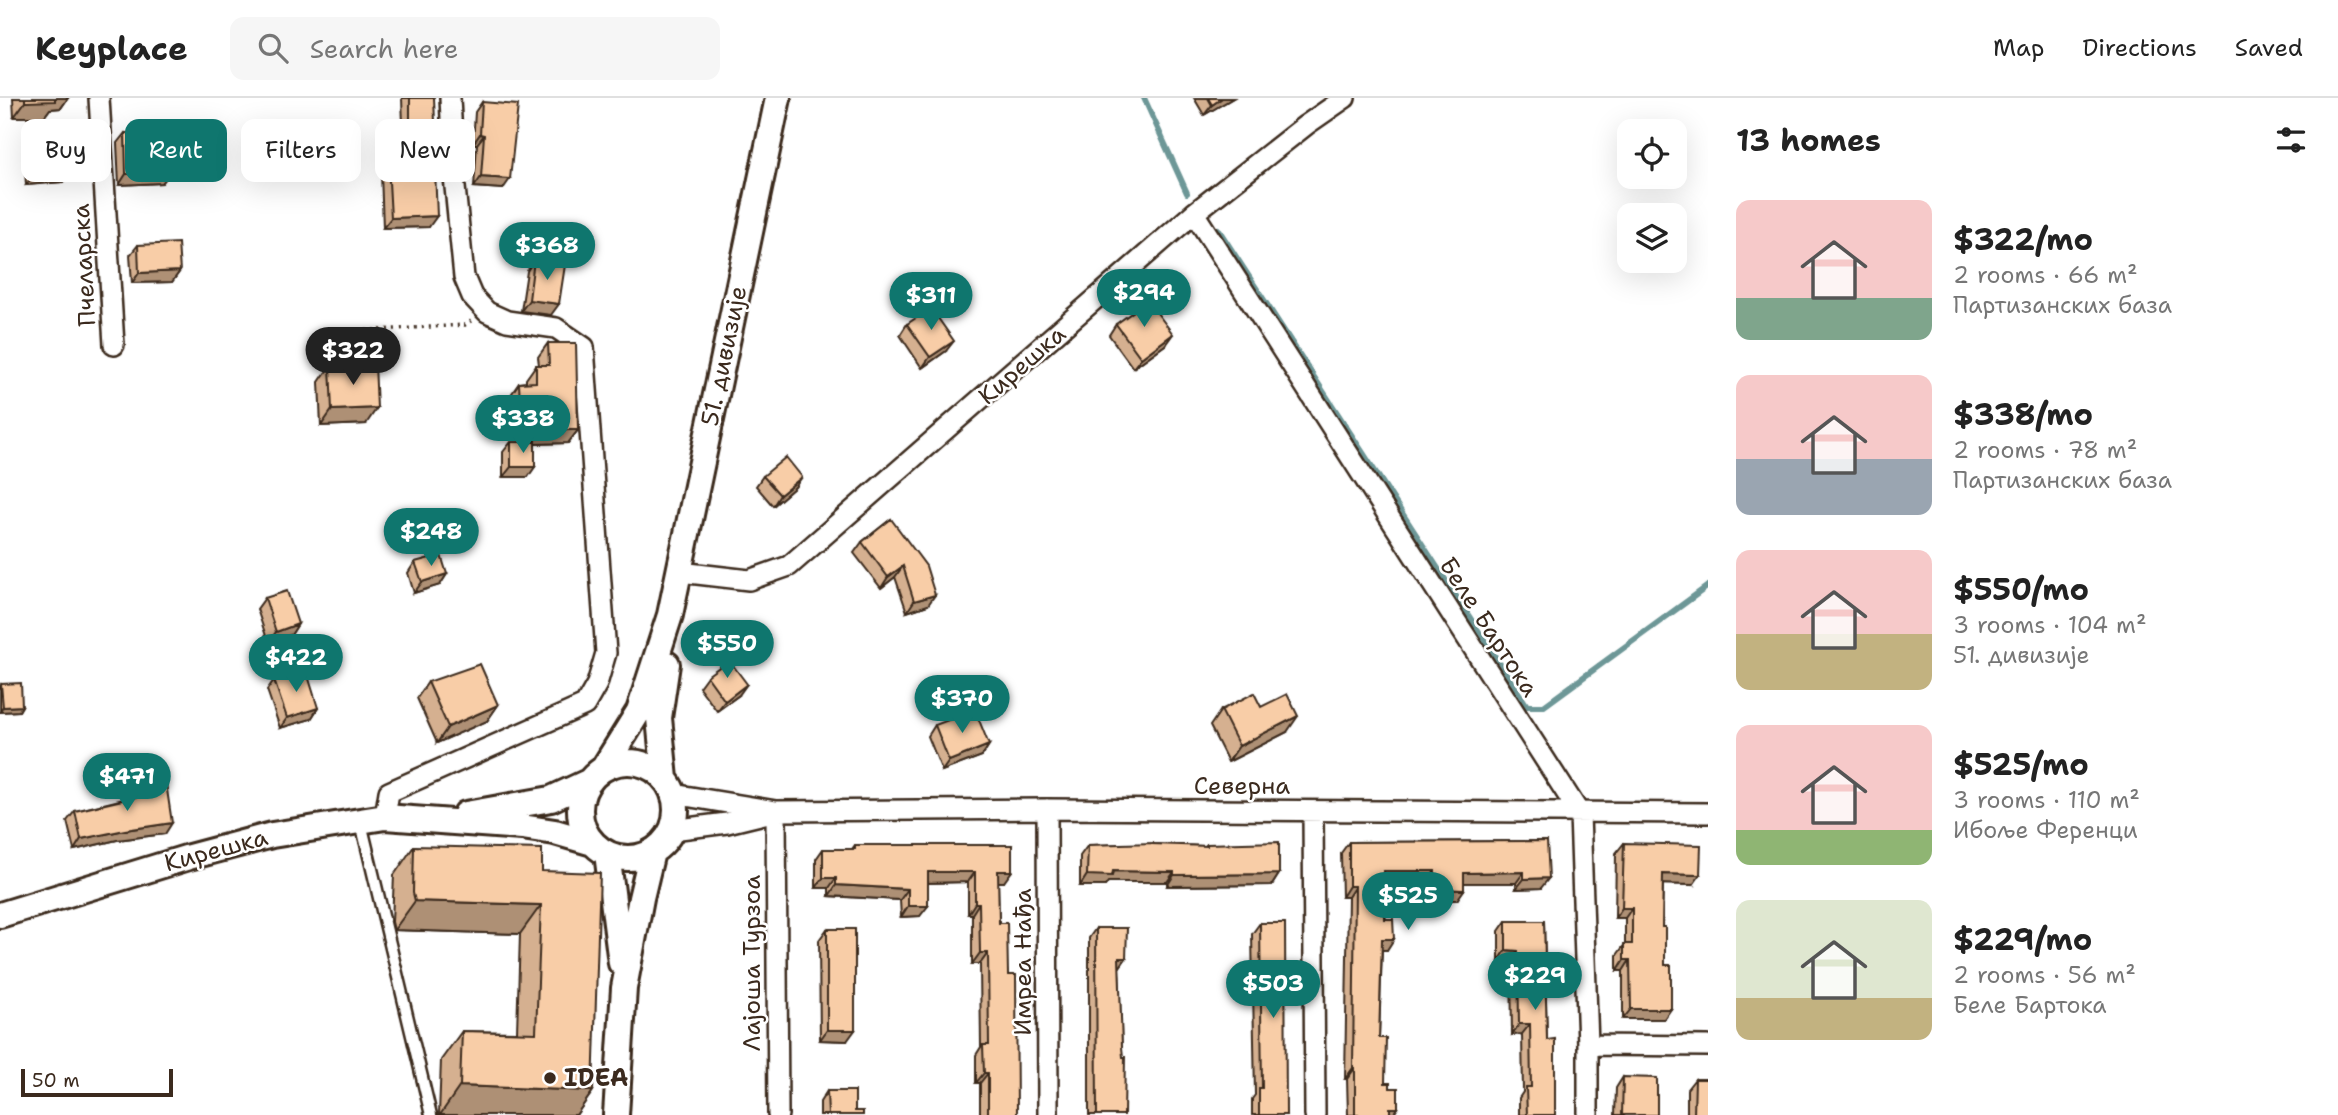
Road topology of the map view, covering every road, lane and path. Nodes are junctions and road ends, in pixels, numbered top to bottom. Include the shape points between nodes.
1 (99, 98) edge
2 (450, 98) edge
3 (778, 98) edge
4 (1345, 98) edge
5 (1195, 213) junction
6 (486, 312) junction
7 (324, 333) dead end
8 (114, 345) dead end
9 (680, 572) junction
10 (670, 615) junction
11 (597, 775) junction
12 (669, 787) junction
13 (1047, 809) junction
14 (776, 811) junction
15 (1313, 811) junction
16 (1708, 813) edge
17 (1580, 814) junction
18 (385, 817) junction
19 (438, 820) junction
20 (360, 821) junction
21 (672, 830) junction
22 (600, 848) junction
23 (652, 852) junction
24 (0, 915) edge
25 (624, 988) junction
26 (1588, 1045) junction
27 (1708, 1046) edge
28 (432, 1115) edge
29 (616, 1115) edge
30 (778, 1115) edge
31 (1048, 1115) edge
32 (1315, 1115) edge
33 (1588, 1115) edge

1 - 8 street, Пчеларска
2 - 6 street via 464,277
3 - 9 street, 51. дивизије
4 - 5 street, Кирешка
5 - 9 street, Кирешка via 789,566 749,580
5 - 17 street, Беле Бартока
6 - 7 path via 465,325
6 - 18 street via 507,321 556,328 584,346 606,653 585,705 389,792
9 - 10 street, 51. дивизије
10 - 11 street, 51. дивизије via 639,711
10 - 12 street, 51. дивизије via 659,718
11 - 12 street via 619,763 635,763 652,768
11 - 19 street, Кирешка via 551,799
11 - 22 street via 582,796 580,812 584,828
12 - 14 street, Северна
12 - 21 street via 676,812
13 - 14 street, Северна
13 - 15 street, Северна
13 - 31 street, Имреа Нађа
14 - 21 street, Северна
14 - 30 street, Лајоша Турзоа
15 - 17 street, Северна
15 - 32 street
16 - 17 street, Северна
17 - 26 street
18 - 19 street, Кирешка
18 - 20 street, Кирешка
19 - 22 street, Кирешка via 555,832
20 - 24 street, Кирешка via 272,835
20 - 28 lane
21 - 23 street
22 - 23 street via 634,858
22 - 25 street
23 - 25 street
25 - 29 street
26 - 27 street
26 - 33 street

